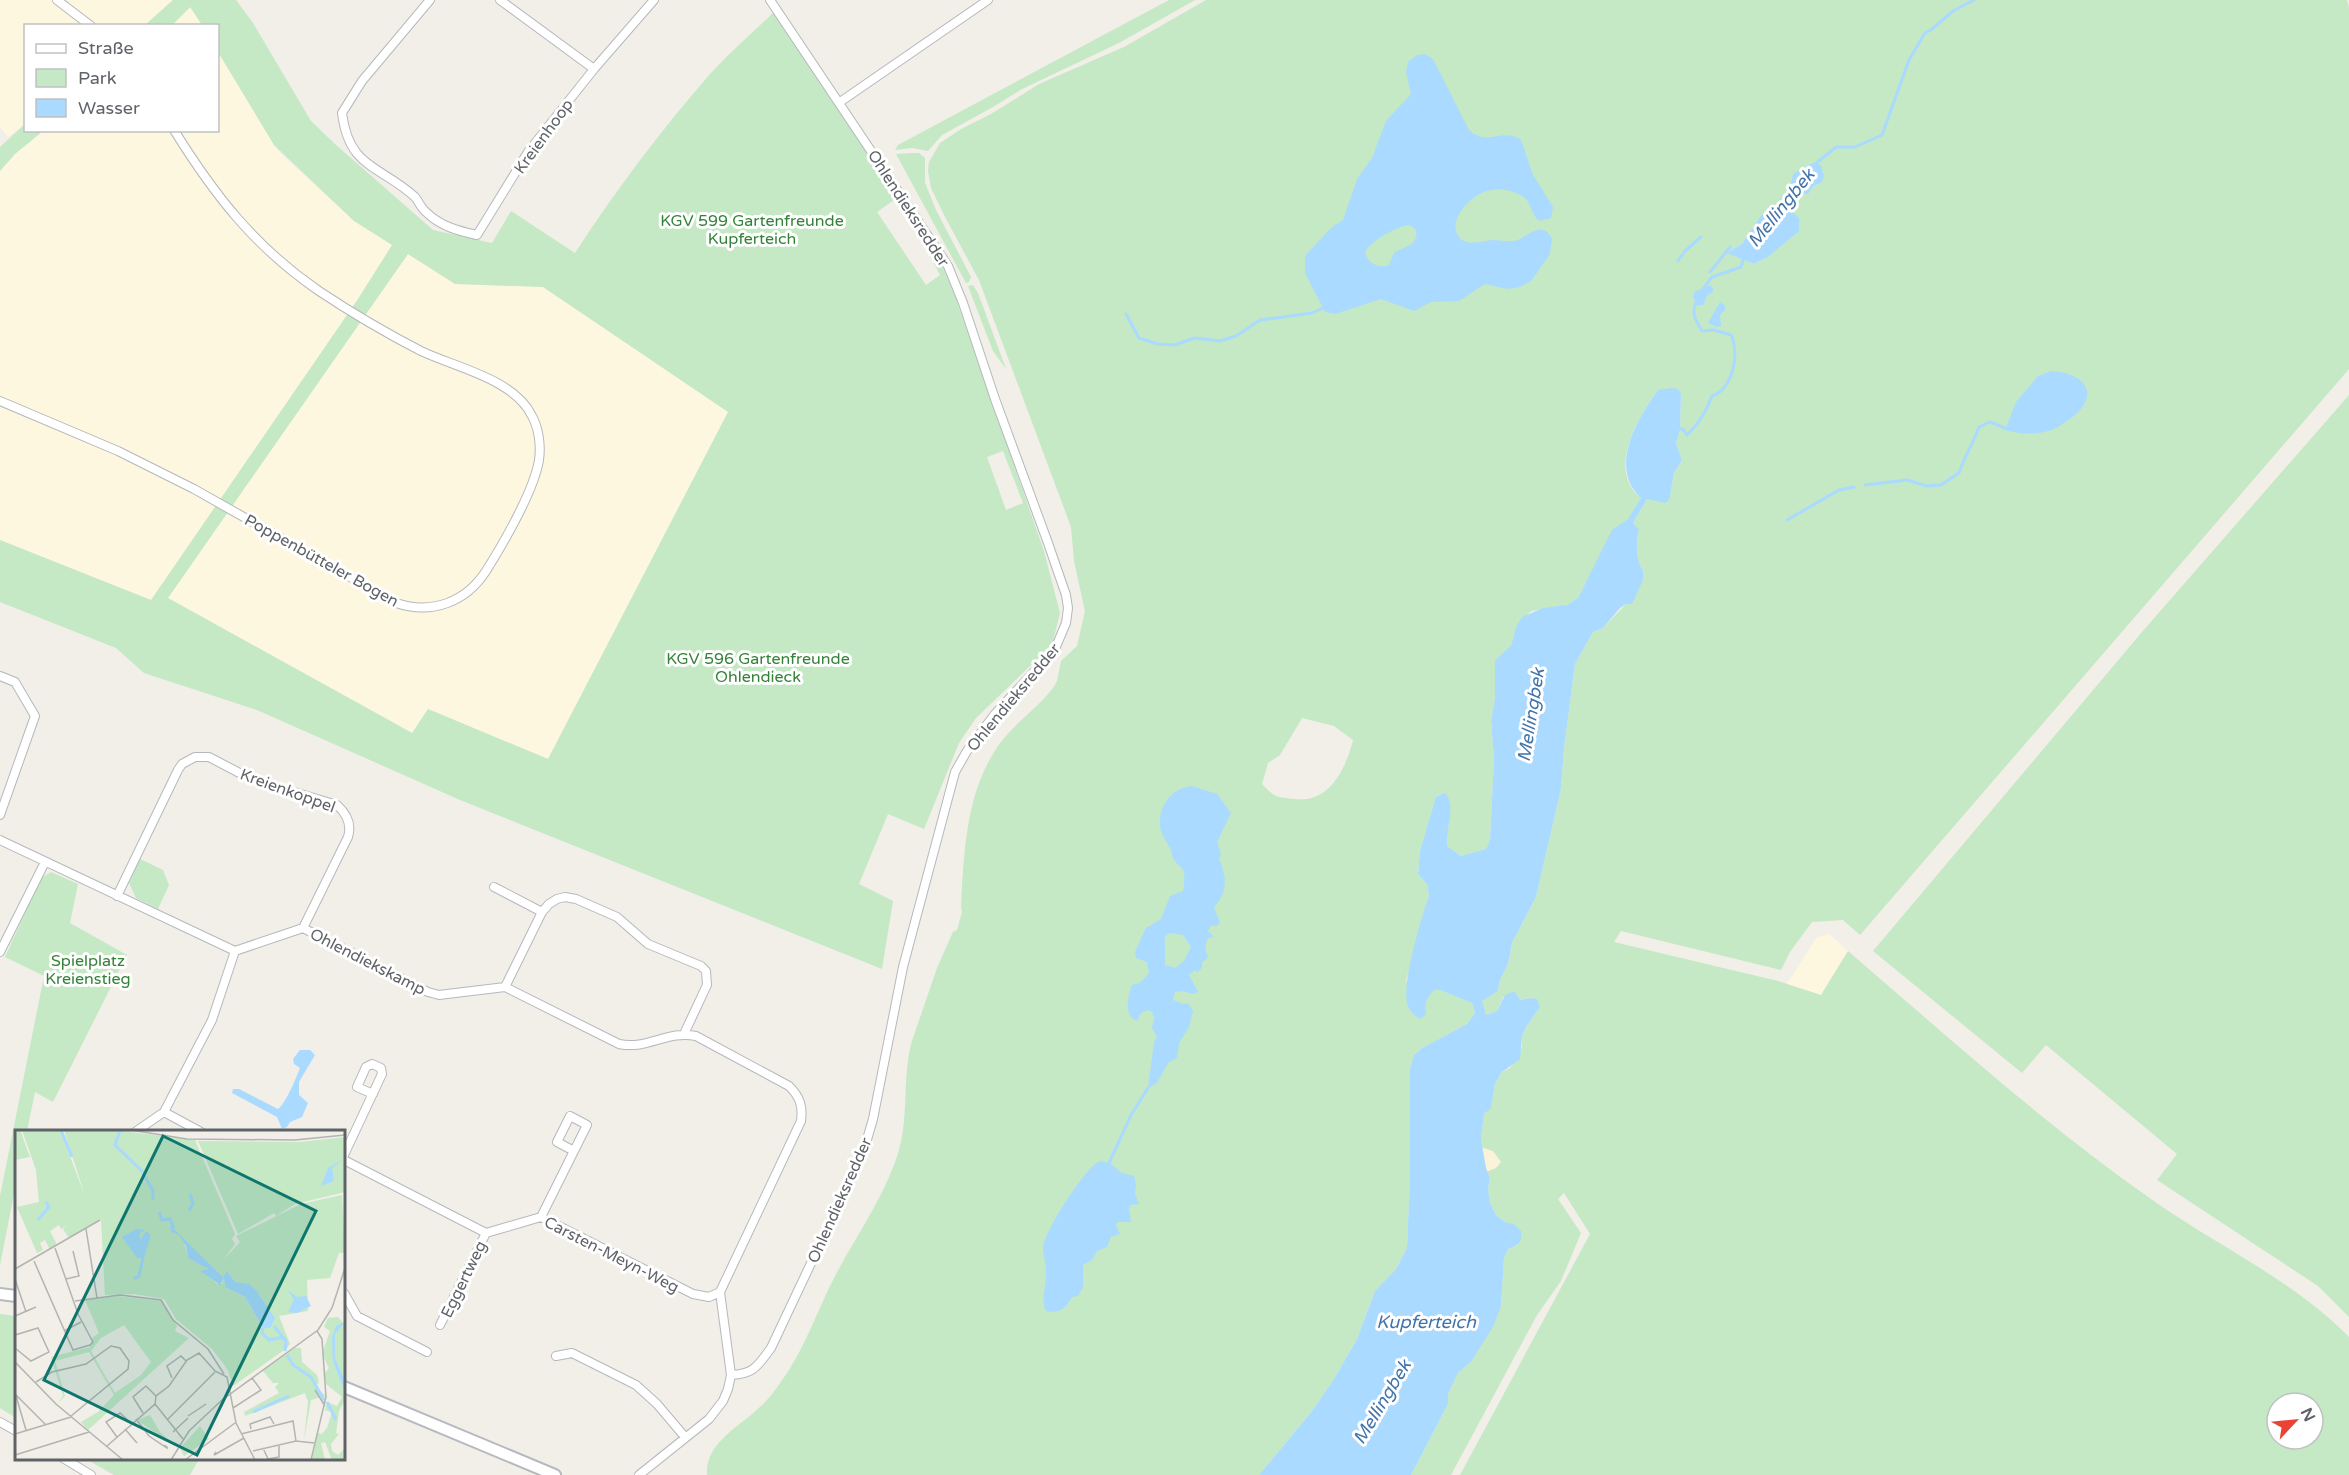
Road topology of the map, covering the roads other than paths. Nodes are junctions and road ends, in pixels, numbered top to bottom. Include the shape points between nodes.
1 (57, 0) edge
2 (430, 0) edge
3 (500, 0) edge
4 (654, 0) edge
5 (770, 0) edge
6 (988, 0) edge
7 (88, 24) edge
8 (594, 69) junction
9 (840, 102) junction
10 (175, 132) edge
11 (0, 401) edge
12 (0, 676) edge
13 (0, 815) edge
14 (0, 840) edge
15 (45, 862) junction
16 (494, 887) dead end
17 (117, 896) junction
18 (542, 912) junction
19 (303, 927) junction
20 (235, 951) junction
21 (0, 952) edge
22 (506, 987) junction
23 (684, 1034) junction
24 (373, 1094) dead end
25 (164, 1112) junction
26 (137, 1130) edge
27 (199, 1130) edge
28 (574, 1151) junction
29 (345, 1156) edge
30 (345, 1159) edge
31 (541, 1217) junction
32 (486, 1233) junction
33 (720, 1293) junction
34 (0, 1294) edge
35 (345, 1295) edge
36 (15, 1296) edge
37 (440, 1325) dead end
38 (427, 1352) dead end
39 (556, 1356) dead end
40 (731, 1375) junction
41 (345, 1387) edge
42 (0, 1422) edge
43 (15, 1430) edge
44 (685, 1437) junction
45 (66, 1460) edge
46 (91, 1475) edge
47 (555, 1475) edge
48 (639, 1475) edge

1 - 7 street
2 - 8 street, Kreienhoop via 362,81 342,113 348,140 361,159 447,227 477,235 528,152
3 - 8 street
4 - 8 street, Kreienhoop
5 - 9 street, Ohlendieksredder
6 - 9 street
9 - 40 street, Ohlendieksredder via 948,266 1066,595 1066,623 1055,649 995,714 955,772 903,968 863,1153 771,1348 750,1373
10 - 11 street, Poppenbütteler Bogen via 228,209 290,269 356,315 421,350 503,386 526,405 539,439 536,471 482,577 467,593 448,604 421,608 396,603 184,484
12 - 13 street via 15,682 35,716
14 - 15 street
15 - 17 street
15 - 21 street
16 - 18 street
17 - 19 street, Kreienkoppel via 178,770 195,757 209,757 251,778 337,805 344,811 349,821 348,837
17 - 20 street
18 - 22 street
18 - 23 street via 557,899 576,899 616,917 648,944 701,966 706,971 706,985
19 - 20 street, Ohlendiekskamp
19 - 22 street, Ohlendiekskamp via 428,992 439,995
20 - 25 street via 212,1020
22 - 23 street via 619,1044 633,1047
23 - 33 street via 696,1036 789,1086 802,1111 801,1121
24 - 29 street
25 - 26 street
25 - 27 street
28 - 28 street via 587,1125 570,1116 557,1142
28 - 31 street
30 - 32 street
31 - 32 street, Carsten-Meyn-Weg
31 - 33 street, Carsten-Meyn-Weg via 693,1294 709,1297
32 - 37 street, Eggertweg
33 - 40 street
34 - 36 main road
35 - 38 street via 357,1316
39 - 44 street via 572,1353 636,1385
40 - 44 street via 715,1412
41 - 47 main road
42 - 43 street
44 - 48 street
45 - 46 street

